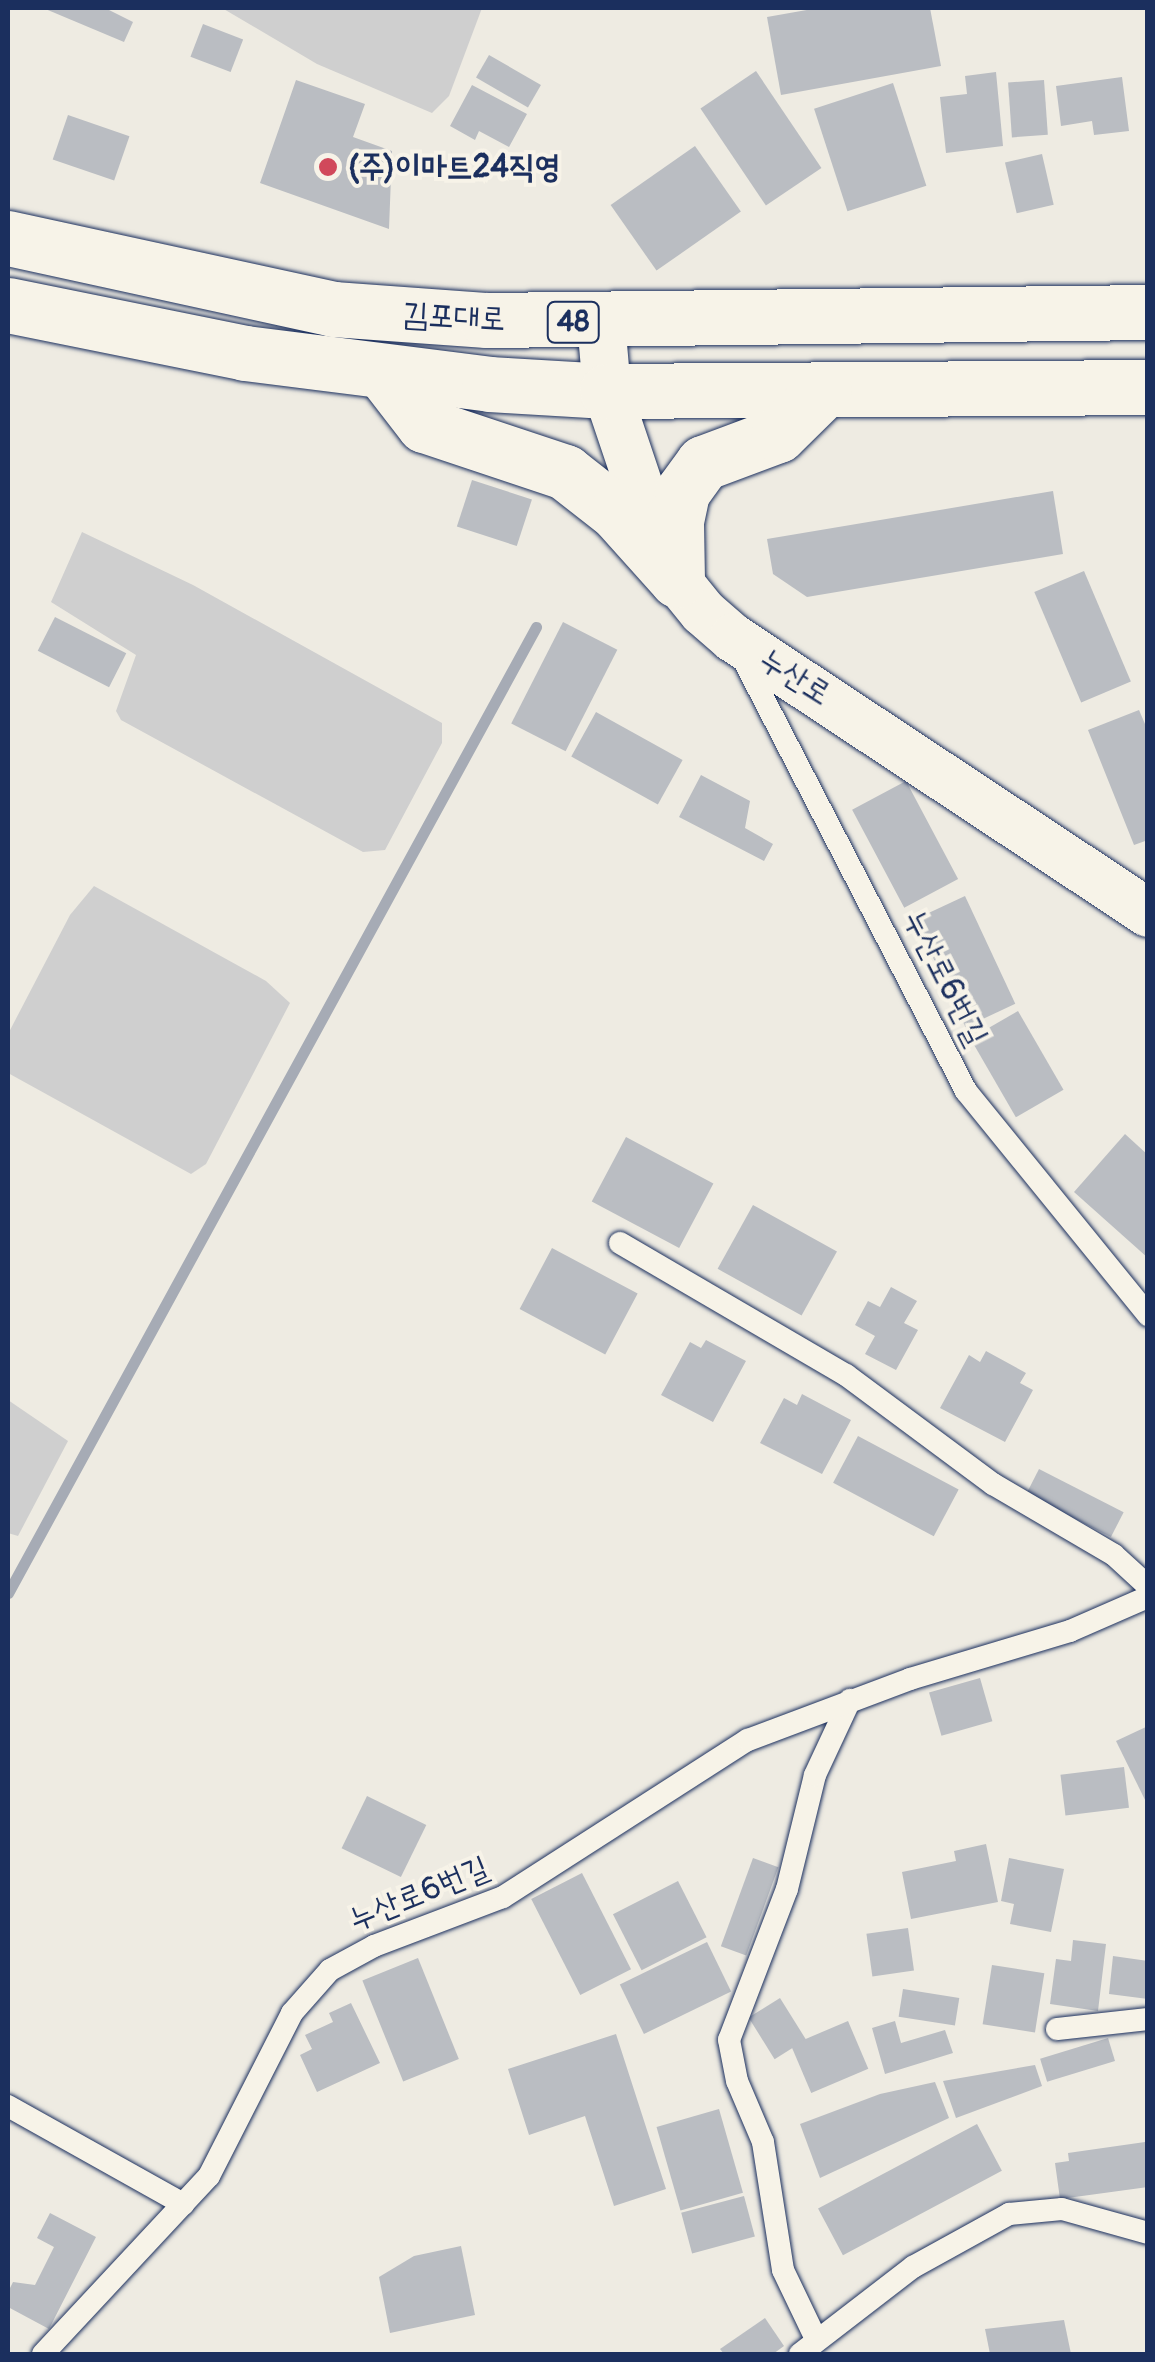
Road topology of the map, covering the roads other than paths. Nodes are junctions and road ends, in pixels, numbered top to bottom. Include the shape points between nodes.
1 (8, 238) edge
2 (8, 306) edge
3 (1148, 312) edge
4 (601, 322) junction
5 (383, 372) junction
6 (1148, 387) edge
7 (607, 390) junction
8 (824, 390) junction
9 (676, 580) junction
10 (733, 638) junction
11 (1148, 913) edge
12 (620, 1243) dead end
13 (1148, 1316) edge
14 (1148, 1586) edge
15 (1148, 1597) edge
16 (850, 1700) junction
17 (1148, 2019) edge
18 (1057, 2029) dead end
19 (8, 2106) edge
20 (183, 2204) junction
21 (1148, 2233) edge
22 (808, 2347) edge
23 (43, 2354) edge

1 - 4 main road, 김포대로 / 48 via 332,309
2 - 5 main road, 김포대로 / 48 via 168,340
3 - 4 main road, 김포대로 / 48
4 - 7 street, 누산로
5 - 7 main road, 김포대로 / 48
5 - 9 main road via 424,425 566,472 616,512
6 - 8 main road, 김포대로 / 48
7 - 8 main road, 김포대로 / 48
7 - 9 street, 누산로
8 - 9 main road via 778,435 704,463 682,492
9 - 10 street, 누산로
10 - 11 street, 누산로
10 - 13 lane, 누산로6번길 via 966,1091
12 - 14 lane via 832,1365 992,1484 1114,1555
15 - 16 lane, 누산로6번길 via 1070,1631
16 - 20 lane, 누산로6번길 via 748,1740 503,1897 374,1946 330,1970 292,2013 226,2153
16 - 22 lane via 810,1787 787,1889 729,2040 737,2081 764,2142 783,2270
17 - 18 lane
19 - 20 lane
20 - 23 lane, 누산로6번길 via 129,2254
21 - 22 lane via 1062,2209 1009,2214 913,2266

